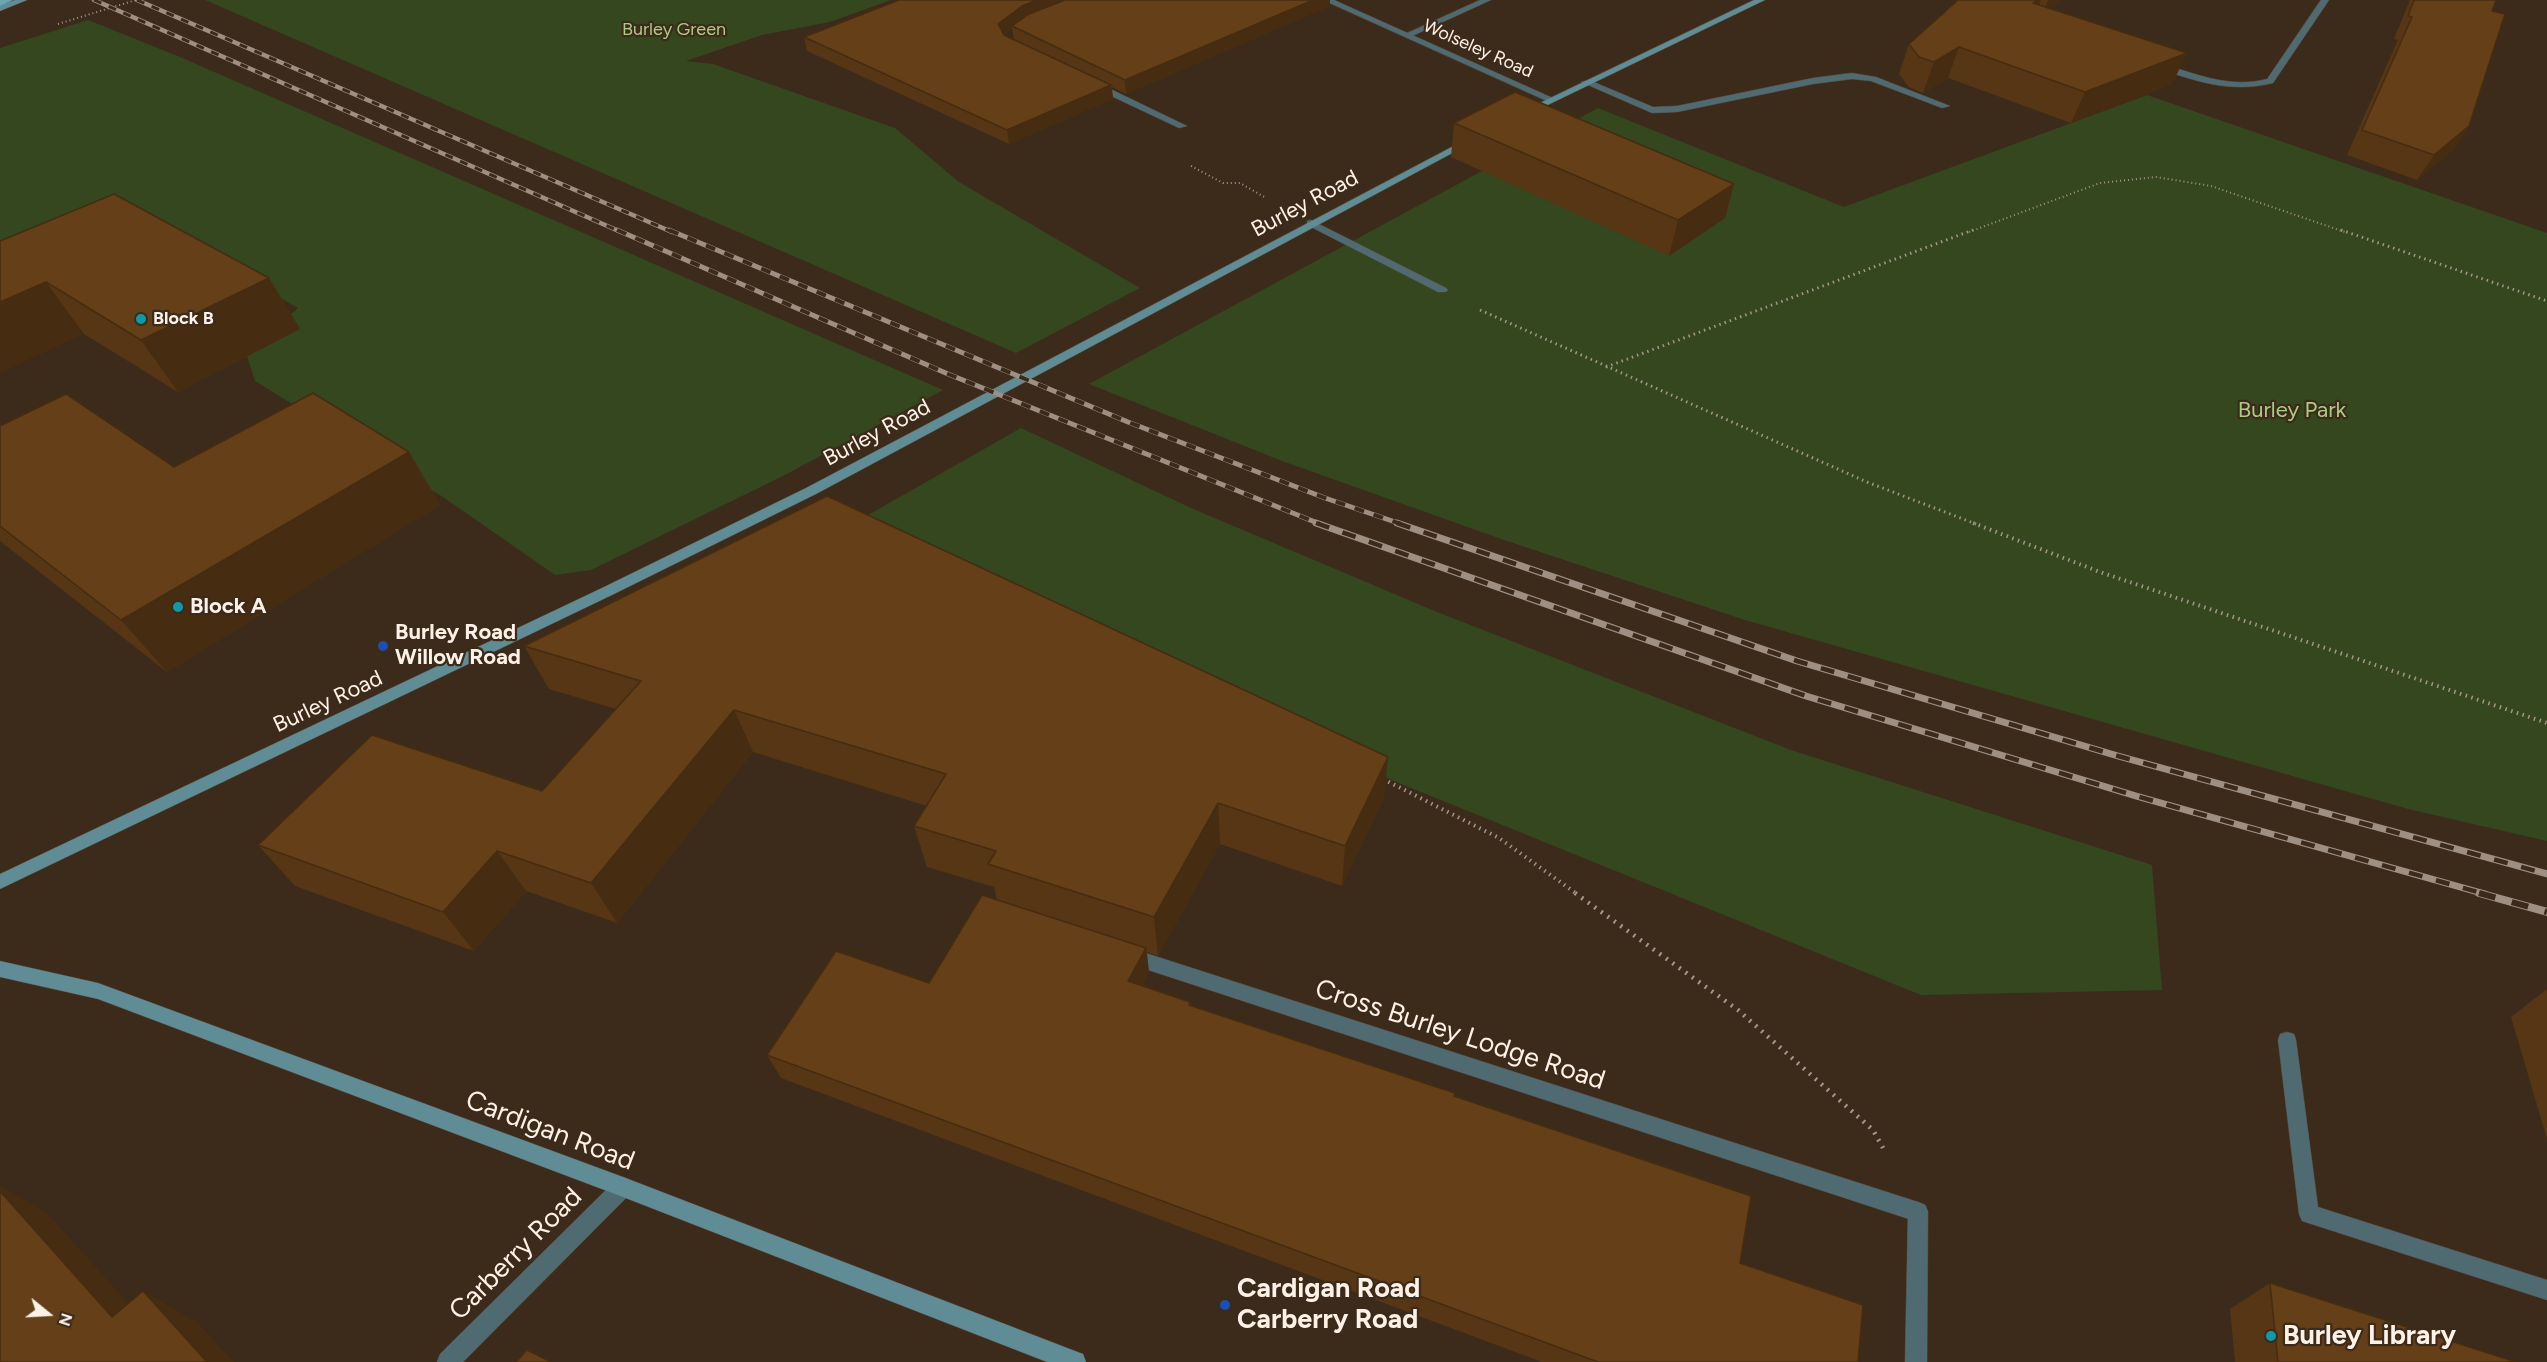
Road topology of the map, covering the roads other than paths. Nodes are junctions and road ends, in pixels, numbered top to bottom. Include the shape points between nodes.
1 (9, 0) edge
2 (23, 0) edge
3 (1327, 0) edge
4 (1487, 0) edge
5 (1761, 0) edge
6 (2325, 0) edge
7 (0, 3) edge
8 (0, 8) edge
9 (1407, 35) junction
10 (2146, 62) edge
11 (1085, 80) edge
12 (1586, 82) junction
13 (1550, 99) junction
14 (1946, 106) dead end
15 (1509, 120) edge
16 (1182, 126) road end
17 (1478, 137) edge
18 (1311, 223) junction
19 (1442, 290) road end
20 (0, 882) edge
21 (1111, 950) edge
22 (0, 969) edge
23 (2287, 1040) dead end
24 (623, 1187) junction
25 (2547, 1290) edge
26 (448, 1362) edge
27 (1075, 1362) edge
28 (1916, 1362) edge

1 - 7 main road
2 - 8 street
3 - 9 street, Wolseley Road
4 - 9 street
5 - 12 street
6 - 10 street via 2270,81 2255,87 2231,86
9 - 13 street, Wolseley Road
11 - 16 street
12 - 13 street
12 - 14 street via 1652,110 1677,109 1852,76 1873,79
13 - 15 street
17 - 18 street, Burley Road
18 - 19 street
18 - 20 street, Burley Road via 1083,349 809,492
21 - 28 street, Cross Burley Lodge Road via 1918,1212
22 - 24 street, Cardigan Road via 98,991
23 - 25 street via 2308,1214
24 - 26 street, Carberry Road
24 - 27 street, Cardigan Road

